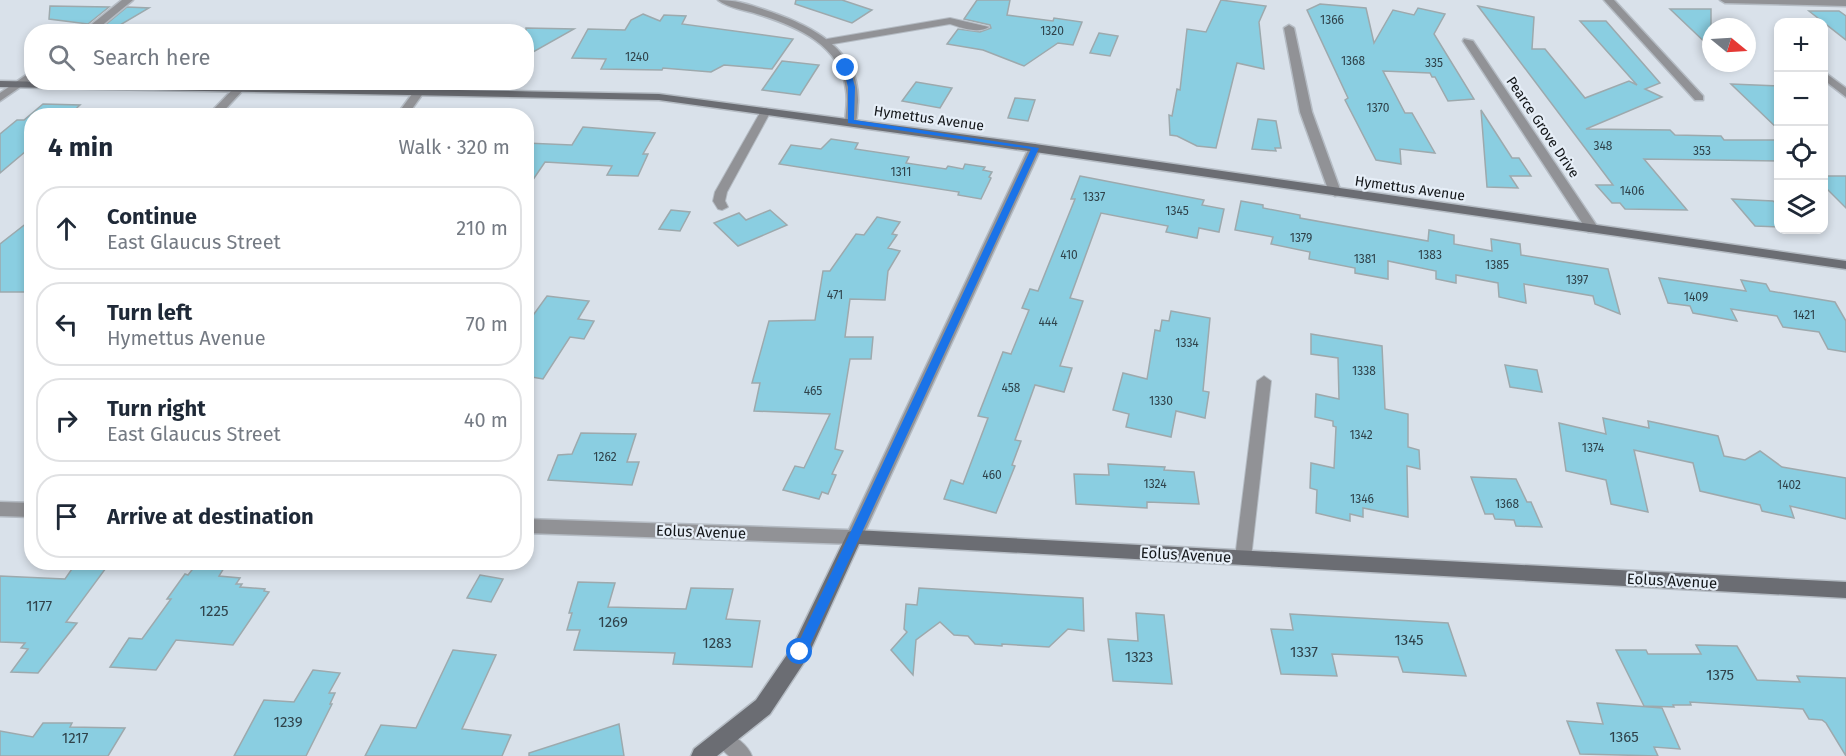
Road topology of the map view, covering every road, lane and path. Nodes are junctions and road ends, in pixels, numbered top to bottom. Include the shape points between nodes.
1 (128, 0) edge
2 (723, 0) edge
3 (1609, 0) edge
4 (1725, 0) edge
5 (1846, 3) edge
6 (97, 24) edge
7 (985, 27) dead end
8 (1288, 28) dead end
9 (1468, 41) dead end
10 (827, 42) junction
11 (1828, 78) edge
12 (24, 80) edge
13 (0, 84) edge
14 (18, 84) junction
15 (24, 84) edge
16 (238, 90) edge
17 (330, 90) edge
18 (419, 92) junction
19 (1846, 94) edge
20 (0, 98) edge
21 (1699, 98) dead end
22 (220, 108) edge
23 (407, 108) edge
24 (766, 111) junction
25 (850, 122) junction
26 (1035, 148) junction
27 (1335, 192) junction
28 (722, 207) dead end
29 (1593, 229) junction
30 (1846, 265) edge
31 (1264, 381) dead end
32 (0, 509) edge
33 (24, 510) edge
34 (534, 526) edge
35 (854, 537) junction
36 (1243, 558) junction
37 (1846, 590) edge
38 (723, 739) junction
39 (701, 756) edge
40 (743, 756) edge

1 - 6 street
2 - 10 street via 805,28
3 - 21 street
4 - 5 street
7 - 10 lane via 950,21
8 - 27 street via 1306,112
9 - 29 street, Pearce Grove Drive
10 - 25 street via 846,68 852,87
11 - 19 street
12 - 14 street
13 - 14 street, Hymettus Avenue
14 - 15 street, Hymettus Avenue
14 - 20 street
16 - 22 street
17 - 18 street, Hymettus Avenue
18 - 23 street
18 - 24 street, Hymettus Avenue via 659,97
24 - 25 street, Hymettus Avenue
24 - 28 lane via 721,192
25 - 26 street, Hymettus Avenue
26 - 27 street, Hymettus Avenue
26 - 35 street
27 - 29 street, Hymettus Avenue
29 - 30 street, Hymettus Avenue
31 - 36 lane
32 - 33 street
34 - 35 street, Eolus Avenue
35 - 36 street, Eolus Avenue
35 - 38 street via 800,652 763,708
36 - 37 street, Eolus Avenue
38 - 39 street
38 - 40 lane

